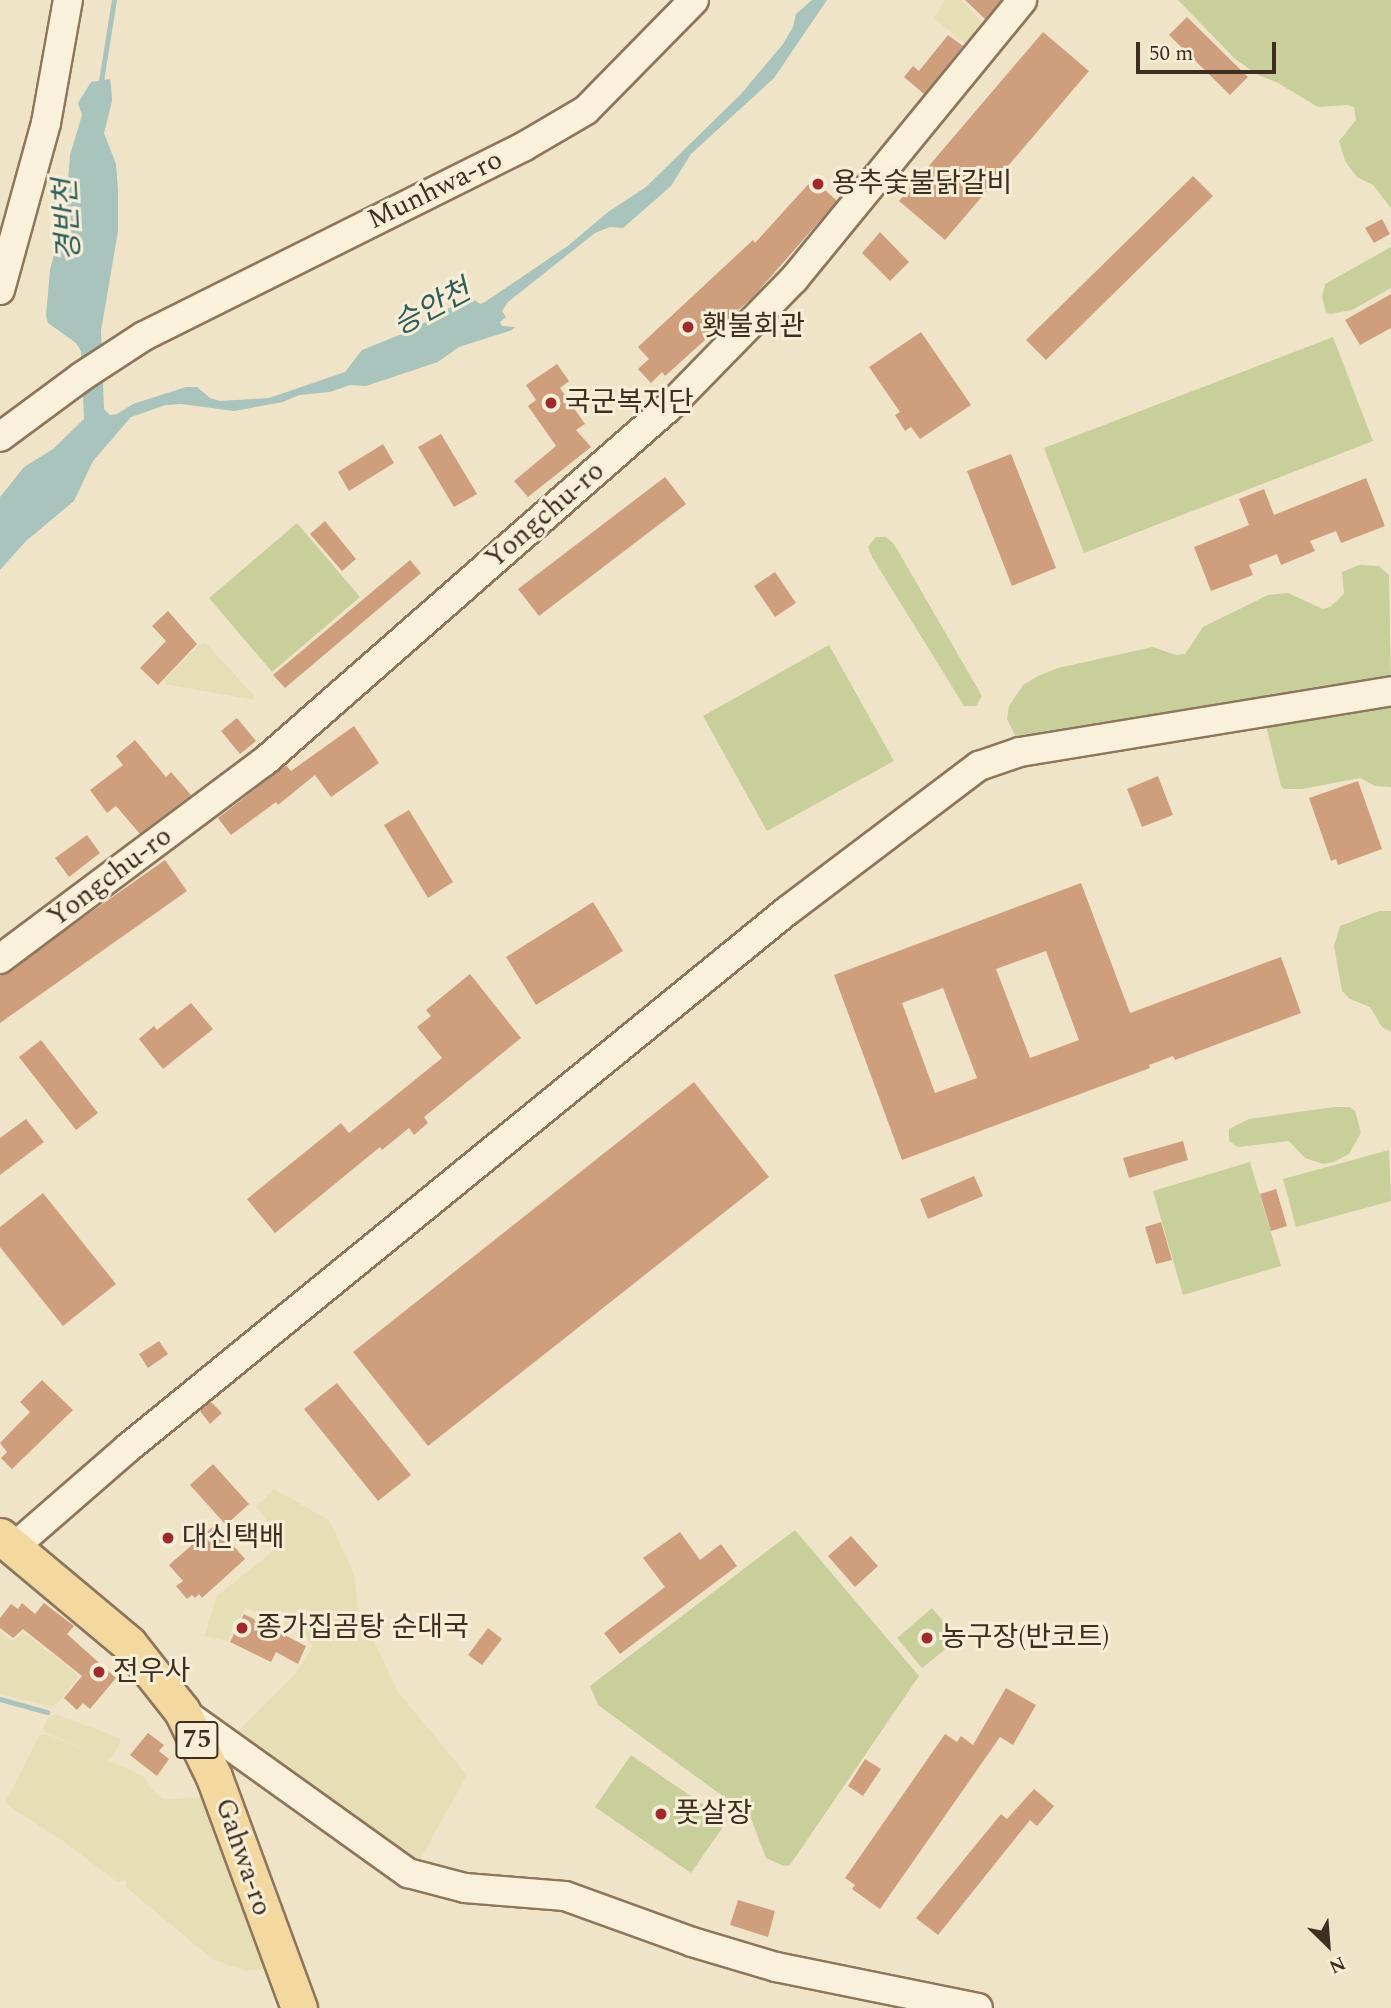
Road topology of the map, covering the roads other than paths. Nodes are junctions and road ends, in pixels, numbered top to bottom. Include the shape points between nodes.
1 (68, 0) edge
2 (694, 0) edge
3 (1022, 0) edge
4 (0, 290) edge
5 (0, 437) edge
6 (1391, 691) edge
7 (0, 959) edge
8 (7, 1541) edge
9 (182, 1711) junction
10 (299, 2008) edge
11 (978, 2008) edge

1 - 4 street via 46,124
2 - 5 street, Munhwa-ro via 586,110 523,147 145,336
3 - 7 street, Yongchu-ro via 794,279 669,407 265,761
6 - 8 street via 1020,752 979,766 776,920 129,1447
8 - 9 main road, Gahwa-ro / 75 via 129,1644
9 - 10 main road, Gahwa-ro / 75 via 214,1777
9 - 11 street via 408,1873 465,1888 565,1896 776,1967

